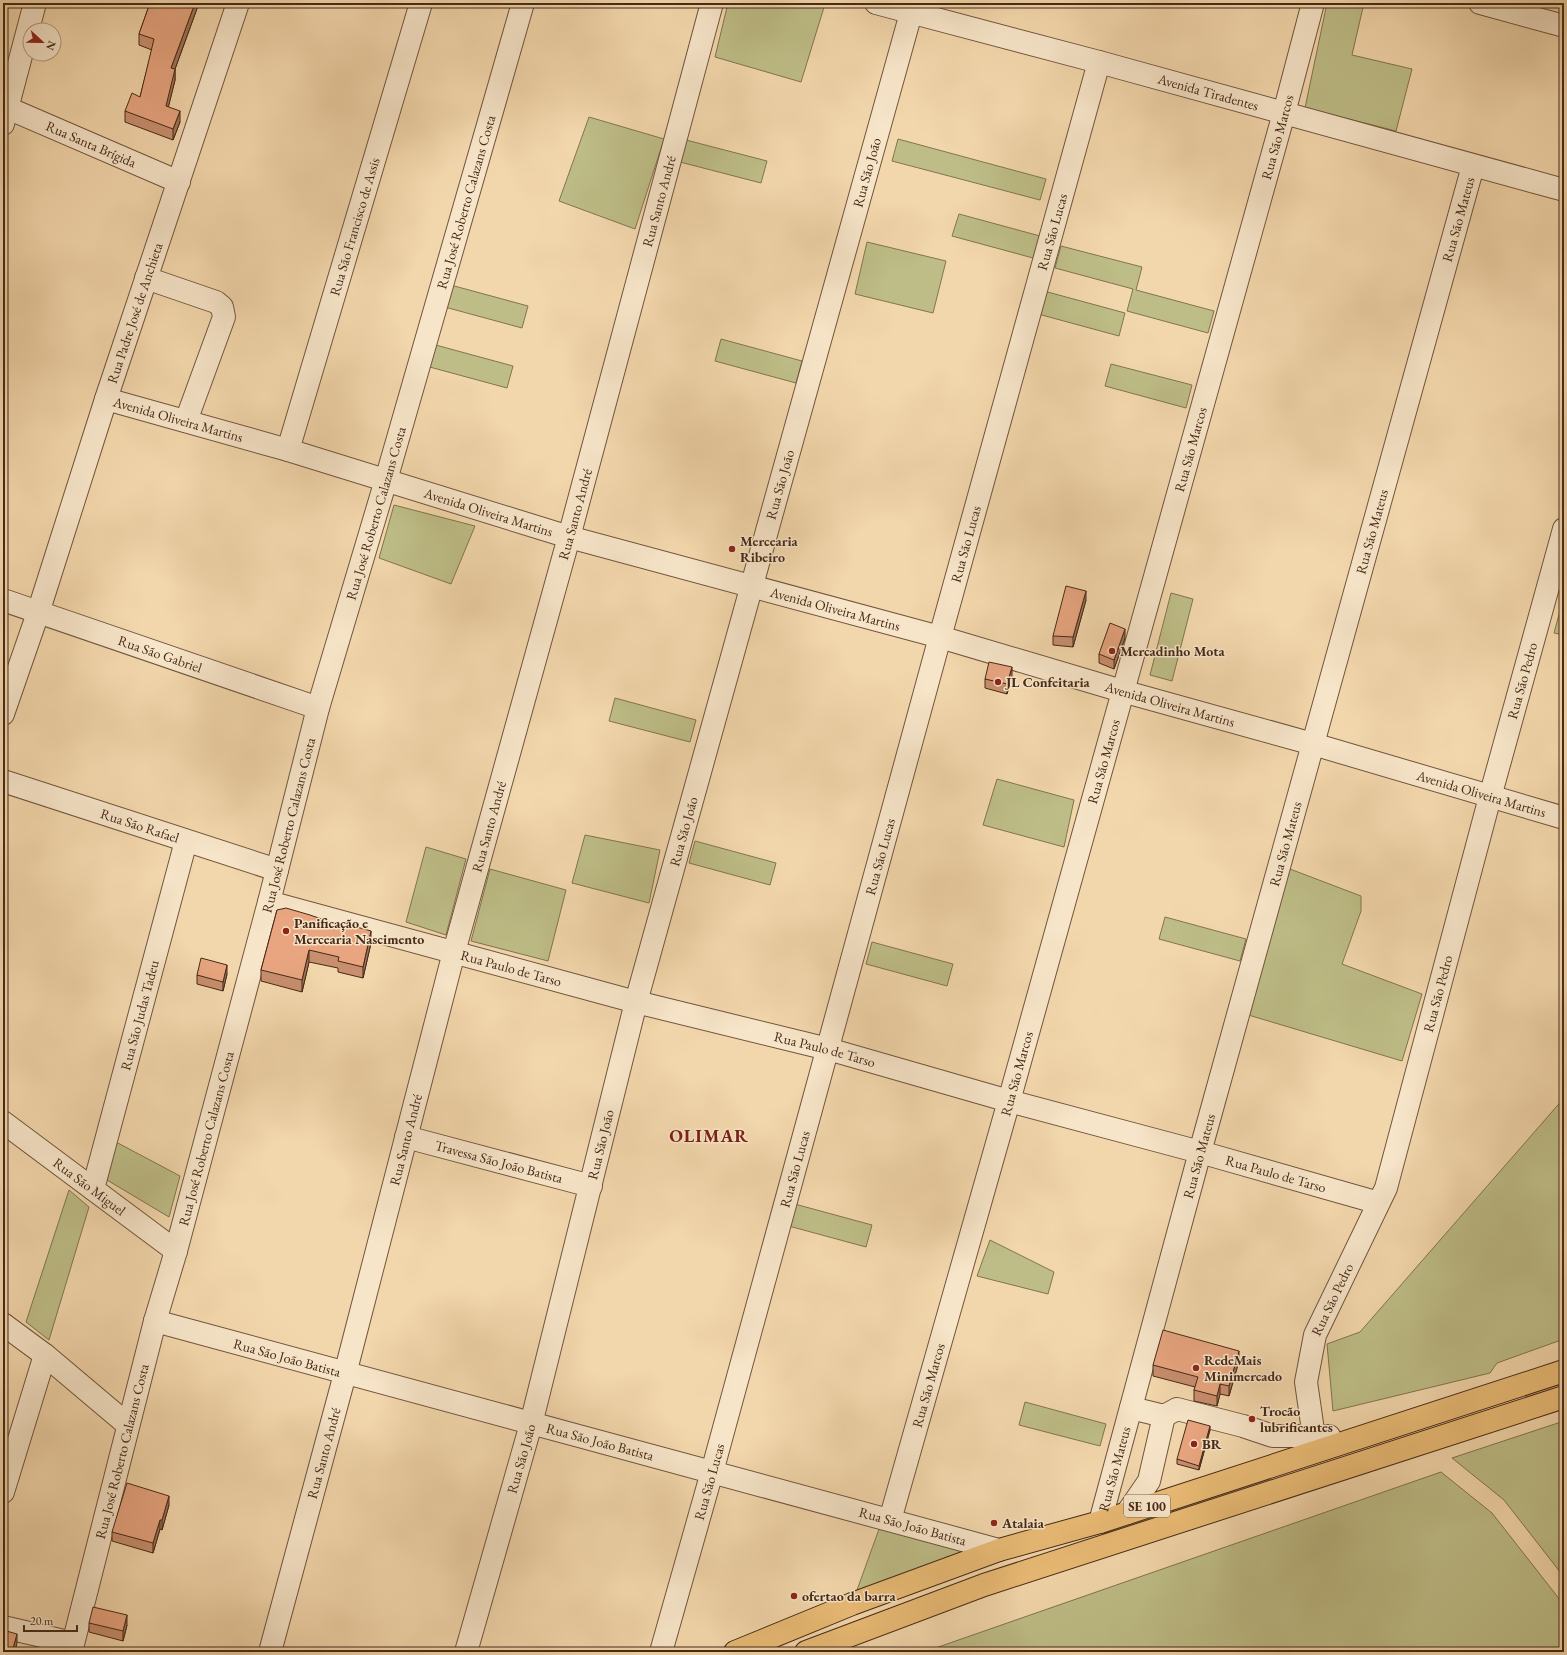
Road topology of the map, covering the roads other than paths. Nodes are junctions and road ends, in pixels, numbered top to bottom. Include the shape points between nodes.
1 (35, 3) edge
2 (238, 3) edge
3 (422, 3) edge
4 (523, 3) edge
5 (712, 3) edge
6 (876, 3) edge
7 (1313, 3) edge
8 (1480, 3) edge
9 (911, 13) junction
10 (1564, 26) edge
11 (1099, 62) junction
12 (5, 113) edge
13 (1284, 113) junction
14 (1473, 166) junction
15 (179, 182) junction
16 (1564, 190) edge
17 (146, 278) junction
18 (106, 399) junction
19 (186, 422) junction
20 (288, 450) junction
21 (386, 480) junction
22 (1564, 529) edge
23 (569, 537) junction
24 (753, 586) junction
25 (3, 600) edge
26 (38, 613) junction
27 (940, 637) junction
28 (1122, 691) junction
29 (318, 708) junction
30 (3, 714) edge
31 (1313, 744) junction
32 (3, 781) edge
33 (1490, 797) junction
34 (1564, 818) edge
35 (186, 840) junction
36 (277, 870) junction
37 (269, 902) junction
38 (454, 952) junction
39 (636, 1002) junction
40 (828, 1049) junction
41 (1009, 1101) junction
42 (3, 1122) edge
43 (406, 1136) junction
44 (1200, 1152) junction
45 (591, 1186) junction
46 (93, 1189) junction
47 (1377, 1205) junction
48 (176, 1251) junction
49 (155, 1321) junction
50 (3, 1324) edge
51 (45, 1356) junction
52 (1564, 1371) edge
53 (345, 1374) junction
54 (1564, 1397) edge
55 (1130, 1408) junction
56 (1164, 1416) junction
57 (531, 1424) junction
58 (128, 1425) junction
59 (1315, 1444) junction
60 (712, 1472) junction
61 (3, 1492) edge
62 (1127, 1513) junction
63 (890, 1520) junction
64 (1100, 1522) junction
65 (999, 1550) junction
66 (3, 1627) edge
67 (72, 1648) edge
68 (270, 1652) edge
69 (466, 1652) edge
70 (661, 1652) edge
71 (734, 1652) edge
72 (806, 1652) edge

1 - 12 street
2 - 15 street, Rua Padre José de Anchieta
3 - 20 street, Rua São Francisco de Assis
4 - 21 street, Rua José Roberto Calazans Costa
5 - 23 street, Rua Santo André
6 - 9 street, Avenida Tiradentes
7 - 13 street, Rua São Marcos
8 - 10 street
9 - 11 street, Avenida Tiradentes
9 - 24 street, Rua São João
11 - 13 street, Avenida Tiradentes
11 - 27 street, Rua São Lucas
12 - 15 street, Rua Santa Brígida
13 - 14 street, Avenida Tiradentes
13 - 28 street, Rua São Marcos
14 - 16 street, Avenida Tiradentes
14 - 31 street, Rua São Mateus
15 - 17 street, Rua Padre José de Anchieta
17 - 18 street, Rua Padre José de Anchieta
17 - 19 street via 216,302 222,307 224,317
18 - 19 street, Avenida Oliveira Martins
18 - 26 street, Rua Padre José de Anchieta
19 - 20 street, Avenida Oliveira Martins
20 - 21 street, Avenida Oliveira Martins
21 - 23 street, Avenida Oliveira Martins
21 - 29 street, Rua José Roberto Calazans Costa
22 - 33 street, Rua São Pedro
23 - 24 street, Avenida Oliveira Martins
23 - 38 street, Rua Santo André
24 - 27 street, Avenida Oliveira Martins
24 - 39 street, Rua São João
25 - 26 street, Rua São Gabriel
26 - 29 street, Rua São Gabriel
26 - 30 street, Rua Padre José de Anchieta
27 - 28 street, Avenida Oliveira Martins
27 - 40 street, Rua São Lucas
28 - 31 street, Avenida Oliveira Martins
28 - 41 street, Rua São Marcos
29 - 36 street, Rua José Roberto Calazans Costa
31 - 33 street, Avenida Oliveira Martins
31 - 44 street, Rua São Mateus
32 - 35 street, Rua São Rafael
33 - 34 street, Avenida Oliveira Martins
33 - 47 street, Rua São Pedro via 1386,1188
35 - 36 street, Rua São Rafael
35 - 46 street, Rua São Judas Tadeu
36 - 37 street, Rua José Roberto Calazans Costa
37 - 38 street, Rua Paulo de Tarso
37 - 48 street, Rua José Roberto Calazans Costa
38 - 39 street, Rua Paulo de Tarso
38 - 43 street, Rua Santo André
39 - 40 street, Rua Paulo de Tarso
39 - 45 street, Rua São João
40 - 41 street, Rua Paulo de Tarso
40 - 60 street, Rua São Lucas
41 - 44 street, Rua Paulo de Tarso
41 - 63 street, Rua São Marcos
42 - 46 street, Rua São Miguel
43 - 45 street, Travessa São João Batista
43 - 53 street, Rua Santo André
44 - 47 street, Rua Paulo de Tarso via 1372,1201
44 - 55 street, Rua São Mateus
45 - 57 street, Rua São João
46 - 48 street, Rua São Miguel
47 - 59 street, Rua São Pedro via 1315,1334 1306,1382
48 - 49 street, Rua José Roberto Calazans Costa
49 - 53 street, Rua São João Batista
49 - 58 street, Rua José Roberto Calazans Costa
50 - 51 street
51 - 58 street
51 - 61 street
52 - 59 main road, SE 100 via 1364,1436
53 - 57 street, Rua São João Batista
53 - 68 street, Rua Santo André
54 - 72 main road, SE 100 via 984,1585
55 - 56 street
55 - 64 street, Rua São Mateus
56 - 59 street via 1177,1409 1273,1436
56 - 62 street via 1150,1481
57 - 60 street, Rua São João Batista
57 - 69 street, Rua São João
58 - 67 street, Rua José Roberto Calazans Costa
59 - 62 main road, SE 100
60 - 63 street, Rua São João Batista
60 - 70 street, Rua São Lucas
62 - 64 main road, SE 100
63 - 65 street, Rua São João Batista
64 - 65 main road, SE 100
65 - 71 main road, SE 100 via 852,1604
66 - 67 street

